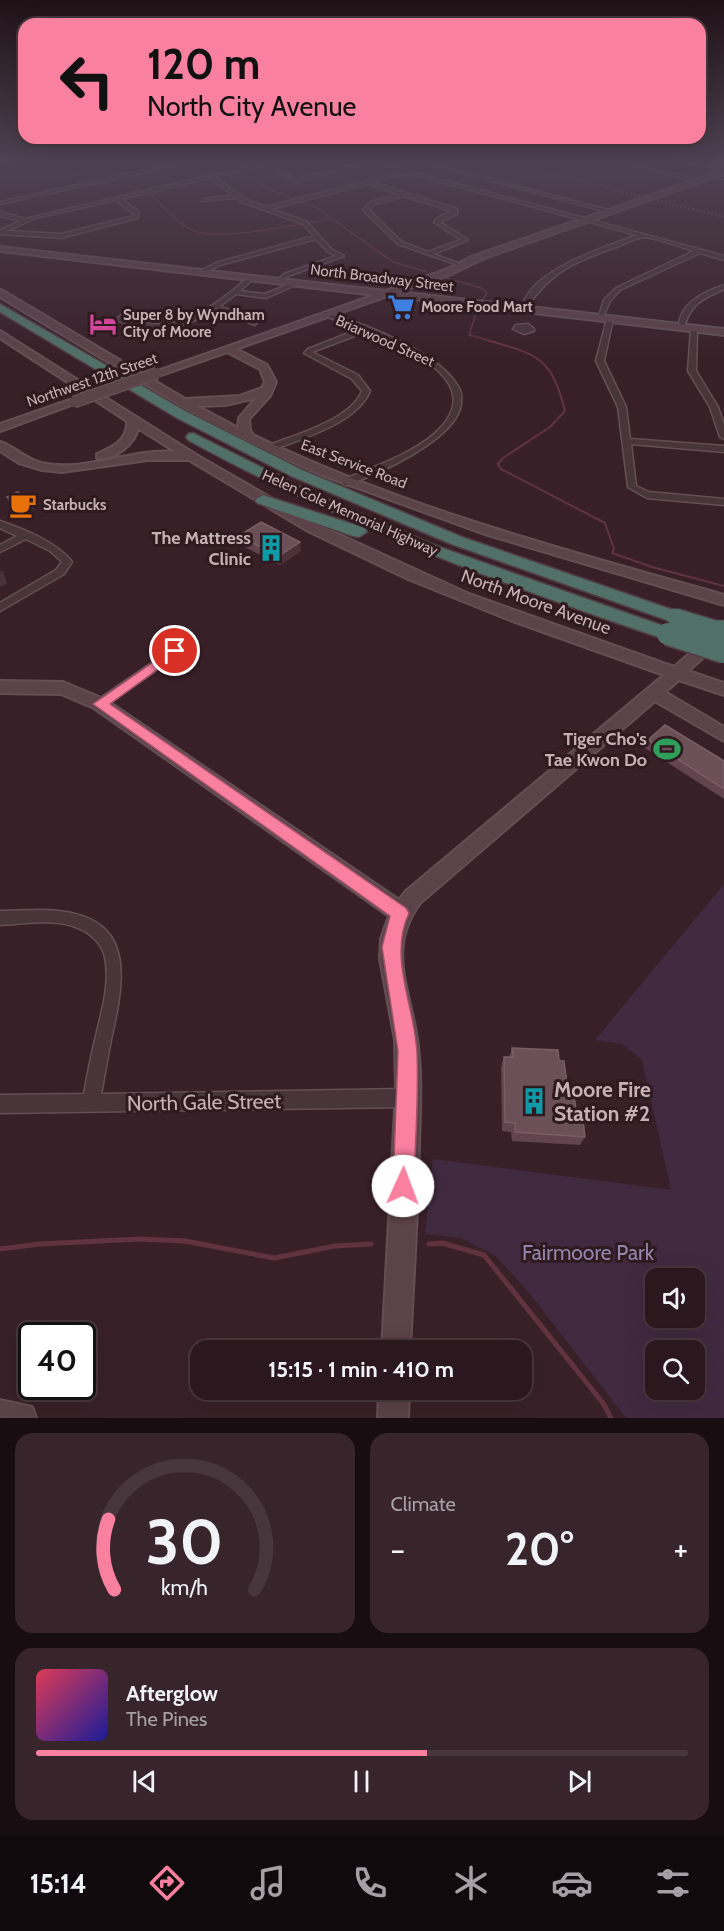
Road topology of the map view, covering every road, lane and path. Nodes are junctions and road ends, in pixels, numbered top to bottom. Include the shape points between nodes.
1 (104, 225) edge
2 (306, 225) edge
3 (382, 225) edge
4 (442, 225) edge
5 (576, 225) edge
6 (604, 225) edge
7 (1, 232) edge
8 (643, 235) junction
9 (318, 237) junction
10 (0, 249) edge
11 (700, 251) junction
12 (427, 254) junction
13 (724, 258) edge
14 (460, 265) junction
15 (202, 272) junction
16 (251, 278) junction
17 (280, 281) junction
18 (297, 283) junction
19 (724, 286) edge
20 (0, 292) edge
21 (235, 292) junction
22 (383, 293) junction
23 (0, 307) edge
24 (218, 307) junction
25 (528, 310) junction
26 (325, 314) junction
27 (605, 319) junction
28 (0, 320) edge
29 (131, 321) dead end
30 (254, 323) dead end
31 (525, 326) dead end
32 (681, 327) junction
33 (694, 329) junction
34 (363, 330) junction
35 (724, 332) edge
36 (0, 334) edge
37 (229, 347) junction
38 (178, 400) junction
39 (132, 418) junction
40 (0, 428) edge
41 (0, 434) edge
42 (724, 437) edge
43 (250, 439) junction
44 (626, 441) junction
45 (0, 445) edge
46 (270, 448) junction
47 (724, 449) edge
48 (196, 458) junction
49 (346, 482) junction
50 (263, 500) junction
51 (724, 501) edge
52 (0, 524) edge
53 (24, 536) junction
54 (0, 549) edge
55 (436, 552) junction
56 (607, 595) junction
57 (724, 600) edge
58 (0, 608) edge
59 (671, 626) junction
60 (724, 632) edge
61 (175, 651) dead end
62 (724, 652) edge
63 (676, 673) junction
64 (0, 687) edge
65 (724, 689) edge
66 (653, 692) junction
67 (100, 704) junction
68 (724, 735) edge
69 (400, 913) junction
70 (0, 918) edge
71 (407, 1098) junction
72 (91, 1103) junction
73 (0, 1104) edge
74 (396, 1340) edge
75 (394, 1400) edge
76 (0, 1415) edge
77 (21, 1418) edge
78 (393, 1418) edge

1 - 7 street via 61,236
2 - 9 street
3 - 12 street via 398,241
4 - 12 street via 465,240
5 - 14 main road, Northwest 12th Street
6 - 8 street
8 - 11 street
8 - 25 street via 551,274 538,284
9 - 15 street via 218,264
9 - 17 street via 340,256 286,275
10 - 15 main road, North Broadway Street
11 - 13 street
11 - 27 street via 622,286 607,300
12 - 14 street
14 - 22 main road, Northwest 12th Street
15 - 16 main road, North Broadway Street
16 - 17 main road, North Broadway Street
16 - 21 street
17 - 18 main road, North Broadway Street
18 - 21 street via 266,296
18 - 22 main road, North Broadway Street
19 - 32 street via 692,303
20 - 38 main road, East Service Road
21 - 24 street
22 - 25 main road, North Broadway Street
22 - 26 main road, Northwest 12th Street
23 - 56 highway, Helen Cole Memorial Highway via 185,417 286,469 419,527
24 - 29 street via 158,329 155,334 148,335 143,332 146,329
24 - 30 street
25 - 27 main road, North Broadway Street
25 - 31 street
26 - 34 street, Briarwood Street
26 - 37 main road, Northwest 12th Street
27 - 32 main road, North Broadway Street
27 - 44 street via 600,361 622,406
28 - 55 highway, Helen Cole Memorial Highway via 225,456
32 - 33 main road, North Broadway Street
33 - 35 main road, North Broadway Street
33 - 42 street via 692,370 714,407
34 - 46 street via 308,353 359,380 366,392 364,401 347,414
34 - 49 street, Briarwood Street via 436,363 450,376 458,400 451,421 432,439
36 - 39 main road, North Moore Avenue
37 - 38 main road via 264,369 269,379 266,387 249,398 225,403
37 - 40 main road, Northwest 12th Street, bridge
37 - 43 main road via 270,365 278,375 275,386 244,418 244,430
38 - 43 main road, East Service Road
39 - 41 main road via 132,435 122,446 77,461 37,460
39 - 48 main road, North Moore Avenue
43 - 46 main road, East Service Road
44 - 47 street
44 - 51 street via 634,489 647,495
45 - 48 main road via 24,462 51,467 151,454
46 - 49 main road, East Service Road
48 - 50 main road, North Moore Avenue
49 - 56 highway via 382,500 543,562
49 - 57 main road, East Service Road
50 - 55 highway via 390,542
50 - 63 main road, North Moore Avenue via 335,539 466,598
52 - 53 street
53 - 54 street
53 - 58 street via 60,554 66,565
55 - 59 highway, Helen Cole Memorial Highway
56 - 59 highway, Helen Cole Memorial Highway
59 - 60 highway, Helen Cole Memorial Highway, bridge
59 - 62 highway, Helen Cole Memorial Highway, bridge
60 - 63 main road
61 - 67 street
63 - 65 main road, North Moore Avenue
63 - 66 main road
64 - 67 main road via 63,688
66 - 68 main road
66 - 69 main road via 413,897
67 - 69 main road
69 - 71 main road via 391,947 404,1022
70 - 72 street via 64,918 82,922 108,944 115,984
71 - 72 street, North Gale Street
71 - 74 main road
72 - 73 street, North Gale Street
75 - 78 main road
76 - 77 main road

